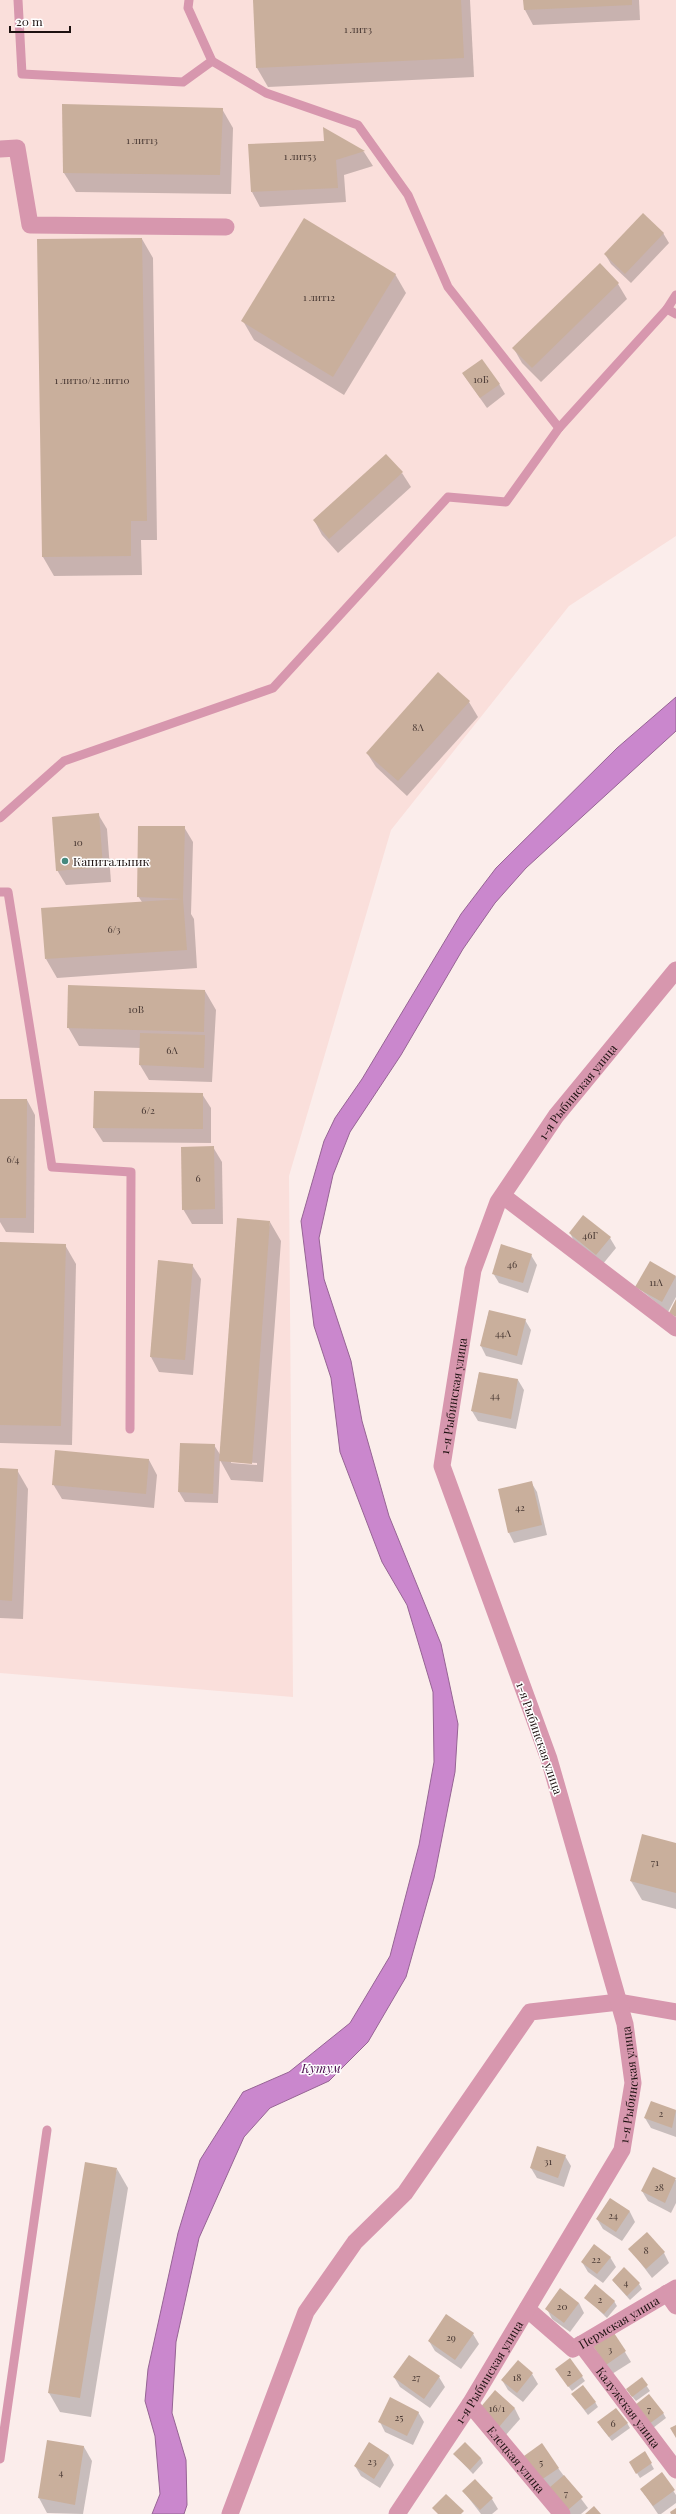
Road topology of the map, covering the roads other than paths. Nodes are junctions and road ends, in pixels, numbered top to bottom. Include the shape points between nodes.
1 (18, 0) edge
2 (189, 0) edge
3 (212, 61) junction
4 (0, 149) edge
5 (226, 226) dead end
6 (676, 294) edge
7 (667, 309) junction
8 (676, 314) edge
9 (559, 428) junction
10 (0, 818) edge
11 (0, 892) edge
12 (676, 970) edge
13 (503, 1196) junction
14 (676, 1328) edge
15 (130, 1429) dead end
16 (619, 2002) junction
17 (676, 2012) edge
18 (47, 2130) dead end
19 (673, 2296) edge
20 (527, 2309) junction
21 (581, 2344) junction
22 (470, 2404) junction
23 (0, 2459) edge
24 (676, 2470) edge
25 (230, 2514) edge
26 (397, 2514) edge
27 (562, 2514) edge

1 - 3 lane via 22,74 184,82
2 - 3 lane via 188,8
3 - 9 lane via 266,93 358,125 408,194 448,287
4 - 5 street via 17,148 30,225
6 - 7 lane
7 - 8 lane
7 - 9 lane
9 - 10 lane via 506,502 448,497 273,688 64,761
11 - 15 lane via 8,892 52,1167 131,1172
12 - 13 street, 1-я Рыбинская улица via 556,1116
13 - 14 street
13 - 16 street, 1-я Рыбинская улица via 498,1202 473,1270 442,1466 549,1759
16 - 17 street
16 - 20 street, 1-я Рыбинская улица via 625,2024 633,2083 622,2150
16 - 25 street via 530,2012 405,2193 355,2242 306,2312
18 - 23 lane
19 - 21 street, Пермская улица
20 - 21 street, Пермская улица via 573,2349
20 - 22 street, 1-я Рыбинская улица
21 - 24 street, Калужская улица
22 - 26 street, 1-я Рыбинская улица
22 - 27 street, Елецкая улица

